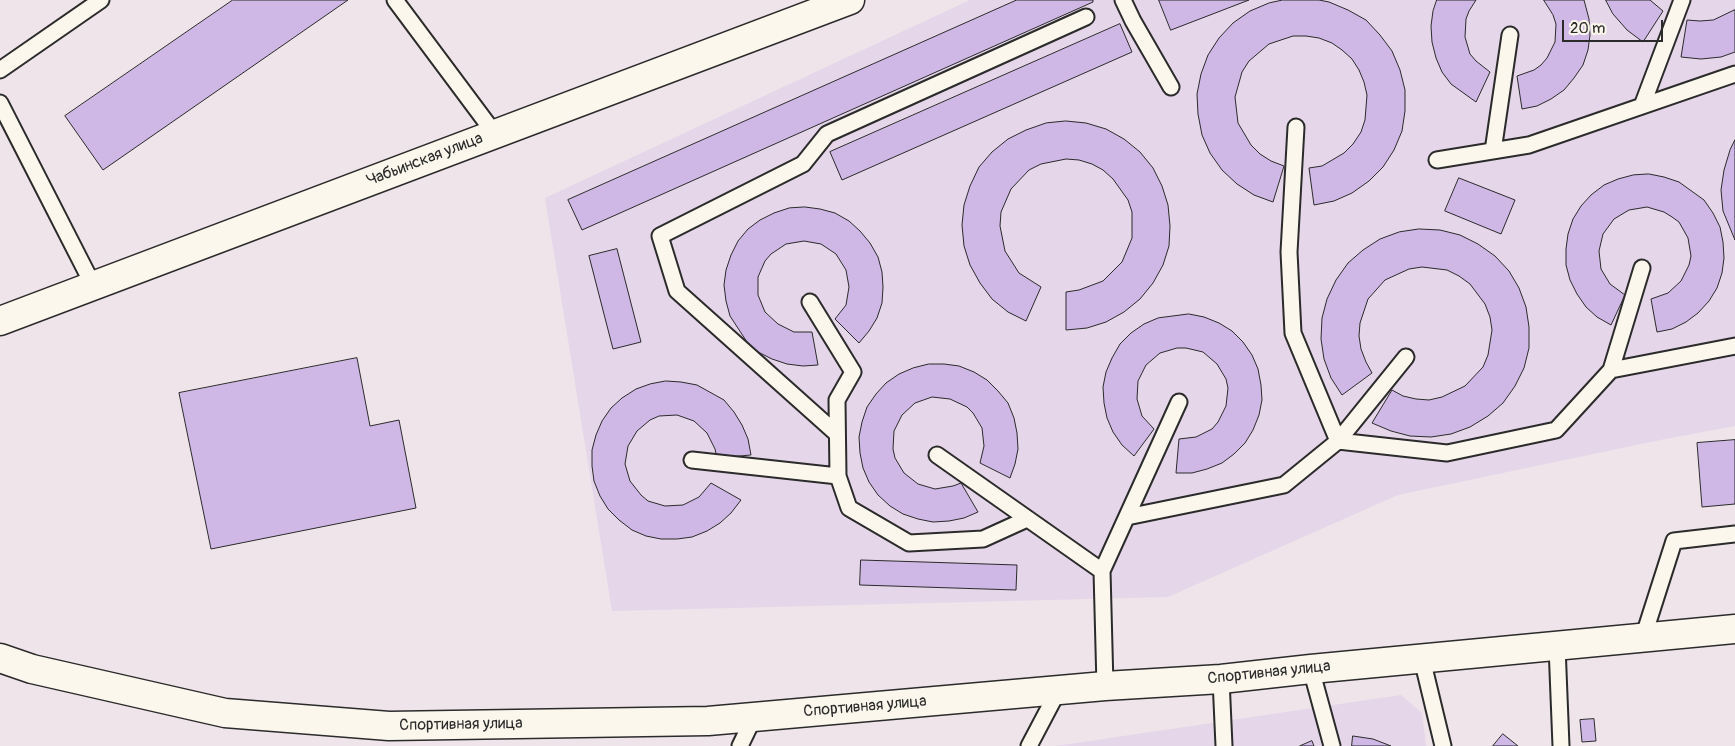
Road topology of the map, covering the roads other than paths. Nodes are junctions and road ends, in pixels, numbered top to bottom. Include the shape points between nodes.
1 (101, 0) edge
2 (395, 0) edge
3 (850, 0) edge
4 (1123, 0) edge
5 (1682, 0) edge
6 (1086, 17) dead end
7 (1510, 35) dead end
8 (0, 70) edge
9 (1735, 74) edge
10 (1171, 87) dead end
11 (0, 103) edge
12 (1642, 106) junction
13 (1296, 127) dead end
14 (495, 134) junction
15 (1493, 151) junction
16 (1438, 160) dead end
17 (1642, 268) dead end
18 (93, 286) junction
19 (810, 302) dead end
20 (0, 321) edge
21 (1735, 346) edge
22 (1406, 357) dead end
23 (1611, 370) junction
24 (1179, 402) dead end
25 (837, 434) junction
26 (1338, 441) junction
27 (937, 455) dead end
28 (692, 460) dead end
29 (838, 476) junction
30 (1127, 517) junction
31 (1027, 519) junction
32 (1735, 534) edge
33 (1102, 571) junction
34 (1735, 629) edge
35 (1643, 638) junction
36 (1557, 646) junction
37 (0, 658) edge
38 (1422, 659) junction
39 (1311, 669) junction
40 (1221, 679) junction
41 (1105, 686) junction
42 (1058, 691) junction
43 (754, 717) junction
44 (740, 746) edge
45 (1029, 746) edge
46 (1224, 746) edge
47 (1332, 746) edge
48 (1443, 746) edge
49 (1561, 746) edge

1 - 8 lane
2 - 14 lane
3 - 14 street, Чабьинская улица
4 - 10 lane
5 - 12 lane
6 - 25 lane via 827,134 803,164 660,236 677,290
7 - 15 lane
9 - 12 lane
11 - 18 lane
12 - 15 lane via 1529,145
13 - 26 lane via 1289,252 1293,333
14 - 18 street, Чабьинская улица
15 - 16 lane
17 - 23 lane
18 - 20 street, Чабьинская улица
19 - 25 lane via 853,372 837,400
21 - 23 lane
22 - 26 lane
23 - 26 lane via 1556,430 1447,453
24 - 30 lane
25 - 29 lane
26 - 30 lane via 1284,485
27 - 31 lane
28 - 29 lane
29 - 31 lane via 849,508 909,543 983,539
30 - 33 lane
31 - 33 lane
32 - 35 lane via 1674,541
33 - 41 lane
34 - 35 street, Спортивная улица
35 - 36 street, Спортивная улица
36 - 38 street, Спортивная улица
36 - 49 lane
37 - 43 street, Спортивная улица via 32,669 225,713 389,726 708,722
38 - 39 street, Спортивная улица
38 - 48 lane
39 - 40 street, Спортивная улица
39 - 47 lane
40 - 41 street, Спортивная улица
40 - 46 lane
41 - 42 street, Спортивная улица
42 - 43 street, Спортивная улица
42 - 45 lane
43 - 44 lane

